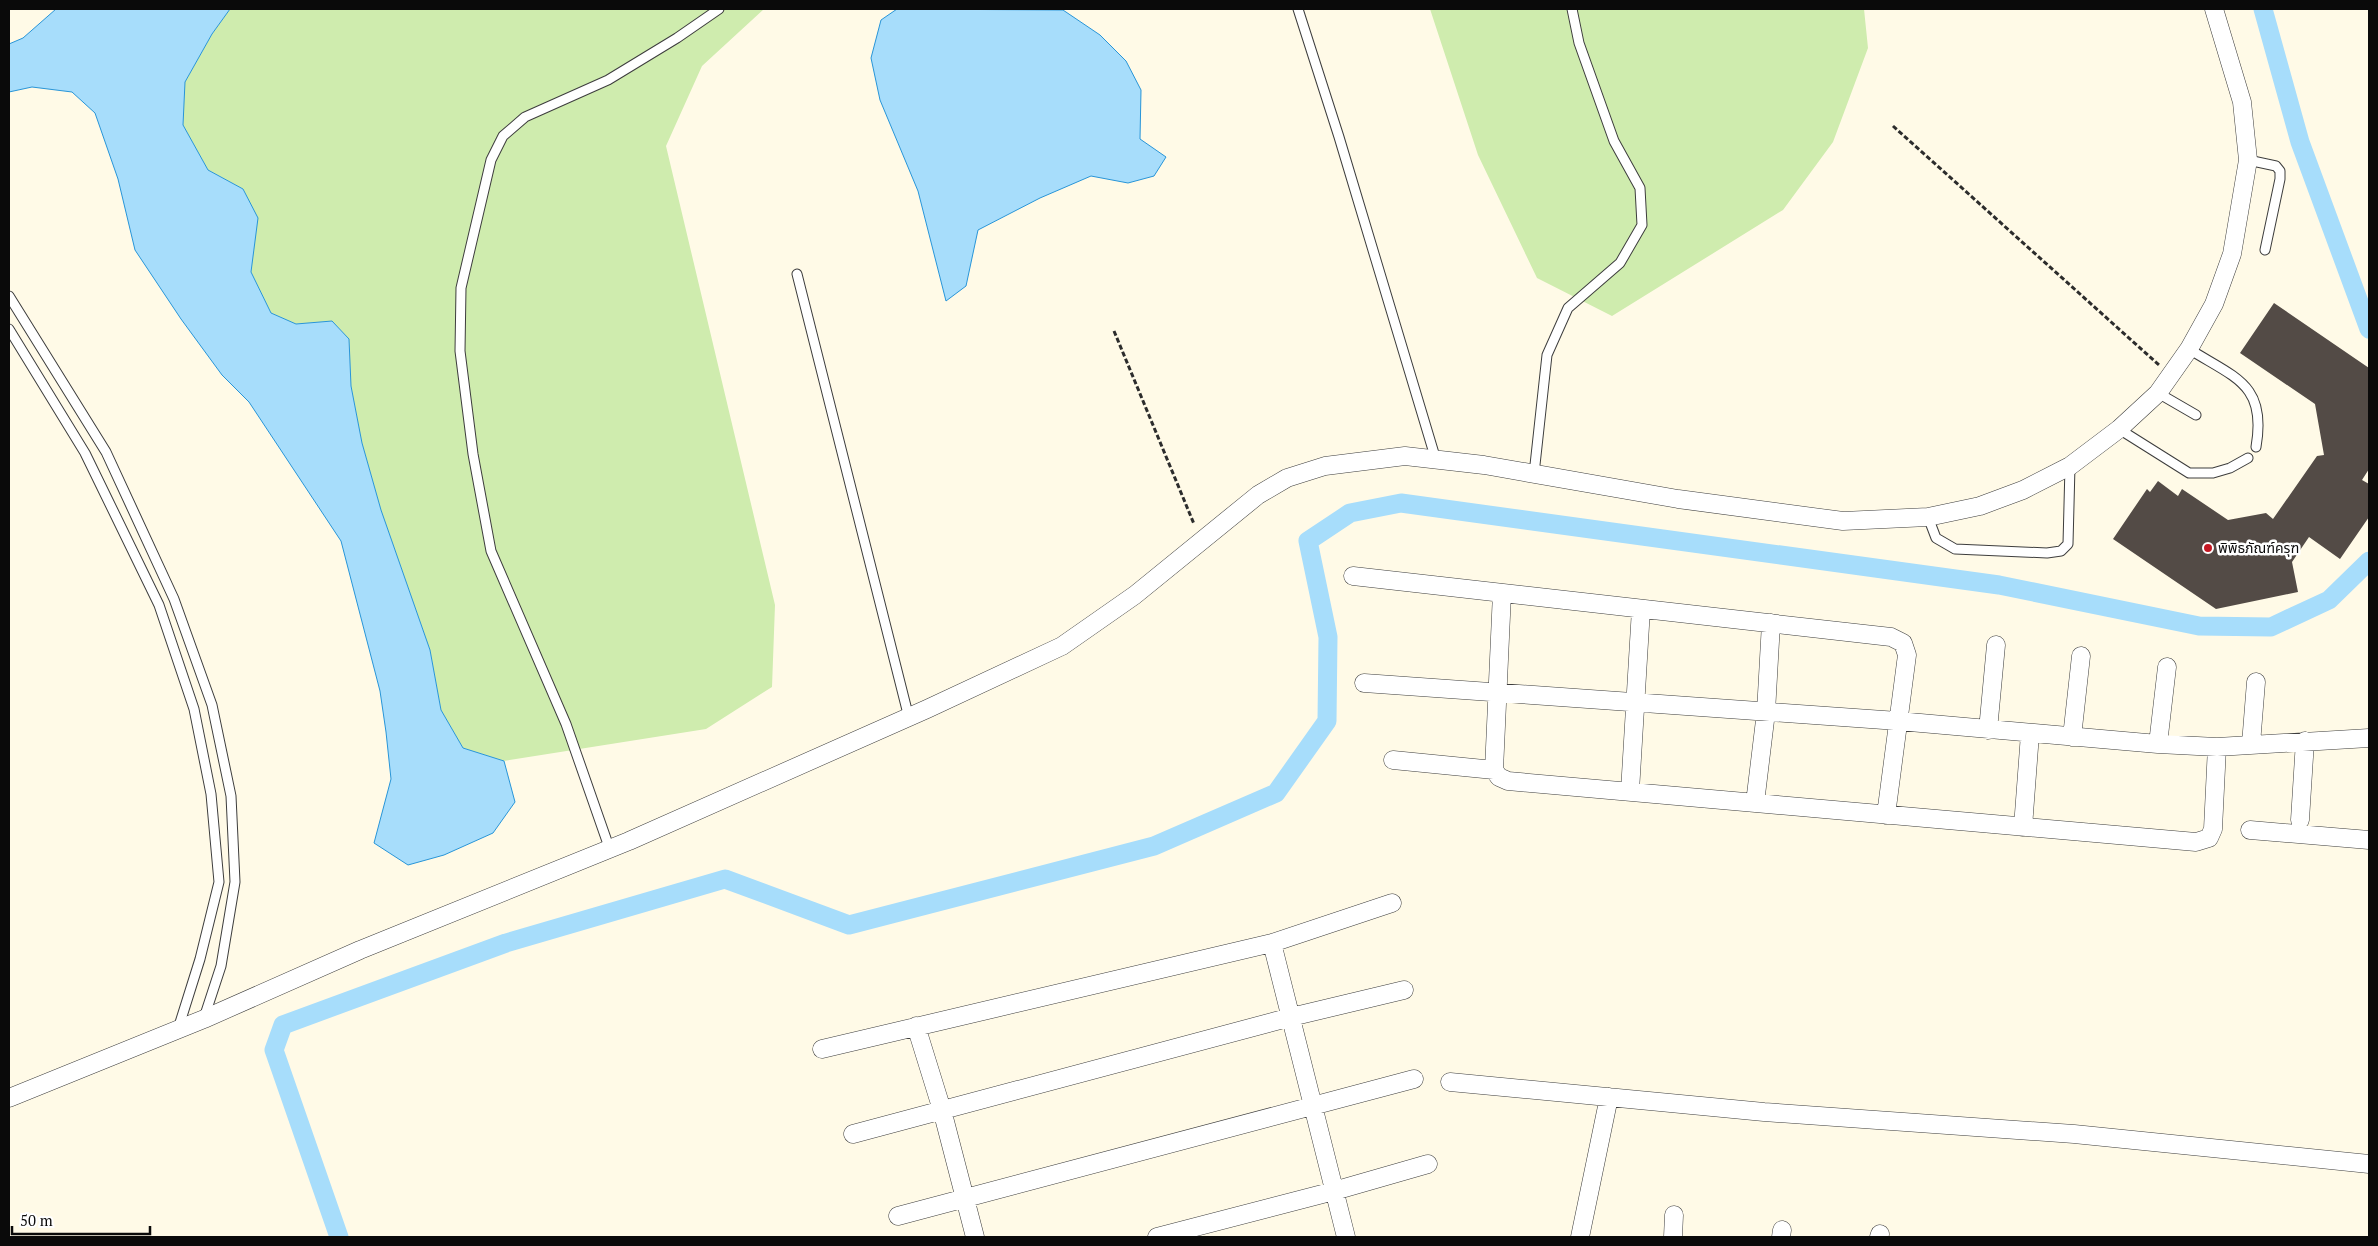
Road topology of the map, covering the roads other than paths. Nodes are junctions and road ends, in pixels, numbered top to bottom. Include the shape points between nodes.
1 (719, 9) edge
2 (1298, 9) edge
3 (1572, 9) edge
4 (2214, 9) edge
5 (2248, 160) junction
6 (2265, 250) dead end
7 (797, 274) dead end
8 (9, 296) edge
9 (9, 329) edge
10 (2188, 349) junction
11 (2158, 392) junction
12 (2196, 415) dead end
13 (2119, 429) junction
14 (2256, 447) dead end
15 (2248, 458) dead end
16 (1436, 460) junction
17 (2070, 466) junction
18 (1534, 474) junction
19 (1928, 517) junction
20 (1353, 576) dead end
21 (1502, 593) junction
22 (1641, 609) junction
23 (1771, 623) junction
24 (1996, 645) dead end
25 (2081, 656) dead end
26 (2167, 667) dead end
27 (2256, 682) dead end
28 (1364, 683) dead end
29 (1497, 694) junction
30 (1634, 703) junction
31 (1766, 712) junction
32 (909, 718) junction
33 (1898, 721) junction
34 (1988, 730) junction
35 (2030, 734) junction
36 (2072, 737) junction
37 (2369, 738) edge
38 (2305, 741) junction
39 (2158, 744) junction
40 (2251, 744) junction
41 (2217, 747) junction
42 (1393, 760) dead end
43 (1494, 770) junction
44 (1630, 792) junction
45 (1755, 803) junction
46 (1886, 815) junction
47 (2300, 820) dead end
48 (2024, 827) junction
49 (2250, 830) dead end
50 (2369, 840) edge
51 (609, 847) junction
52 (1392, 903) dead end
53 (1272, 943) junction
54 (1404, 990) dead end
55 (1291, 1017) junction
56 (204, 1019) junction
57 (916, 1026) junction
58 (178, 1029) junction
59 (822, 1049) dead end
60 (1414, 1079) dead end
61 (1450, 1082) dead end
62 (1609, 1097) junction
63 (9, 1098) edge
64 (1313, 1105) junction
65 (942, 1110) junction
66 (853, 1134) dead end
67 (1428, 1164) dead end
68 (2369, 1164) edge
69 (1334, 1192) junction
70 (964, 1198) junction
71 (1674, 1215) dead end
72 (898, 1216) dead end
73 (975, 1237) edge
74 (1156, 1237) edge
75 (1346, 1237) edge
76 (1580, 1237) edge
77 (1673, 1237) edge

1 - 51 lane via 608,80 525,117 502,136 491,160 461,288 460,351 473,454 491,551 566,724
2 - 16 lane
3 - 18 lane via 1579,43 1614,142 1640,188 1642,225 1620,262 1568,308 1550,348
4 - 5 street via 2242,102
5 - 6 lane via 2276,166 2280,171
5 - 10 street via 2232,254 2214,304
7 - 32 lane
8 - 56 lane via 106,452 174,599 212,705 231,796 235,882 221,966
9 - 58 lane via 85,453 159,605 194,709 211,794 219,882
10 - 11 street
10 - 14 lane via 2243,383 2255,400 2259,413
11 - 12 lane
11 - 13 street
13 - 15 lane via 2188,473 2213,473
13 - 17 street
16 - 18 street
16 - 32 street via 1405,456 1325,466 1287,478 1258,495 1135,595 1062,646
17 - 19 street via 2023,490 1980,506
17 - 19 lane via 2068,544 2060,551 1955,549 1936,538
18 - 19 street via 1678,499 1843,521
20 - 21 street
21 - 22 street
21 - 29 street
22 - 23 street
22 - 30 street
23 - 31 street
23 - 33 street via 1891,637 1903,643 1907,655
24 - 34 street
25 - 36 street
26 - 39 street
27 - 40 street
28 - 29 street
29 - 30 street
29 - 43 street
30 - 31 street
30 - 44 street
31 - 33 street
31 - 45 street
32 - 51 street
33 - 34 street
33 - 46 street
34 - 35 street
35 - 36 street
35 - 48 street
36 - 39 street
37 - 38 street
38 - 40 street
38 - 47 street
39 - 41 street
40 - 41 street
41 - 48 street via 2213,829 2209,838 2196,842
42 - 43 street
43 - 44 street via 1499,777 1508,780
44 - 45 street
45 - 46 street
46 - 48 street
49 - 50 street
51 - 56 street via 360,950
52 - 53 street
53 - 55 street
53 - 57 street
54 - 55 street
55 - 64 street
55 - 65 street
56 - 58 street
57 - 59 street
57 - 65 street
58 - 63 street
60 - 64 street
61 - 62 street
62 - 68 street via 1764,1112 2074,1134
62 - 76 street
64 - 69 street
64 - 70 street
65 - 66 street
65 - 70 street
67 - 69 street
69 - 74 street
69 - 75 street
70 - 72 street
70 - 73 street
71 - 77 street

